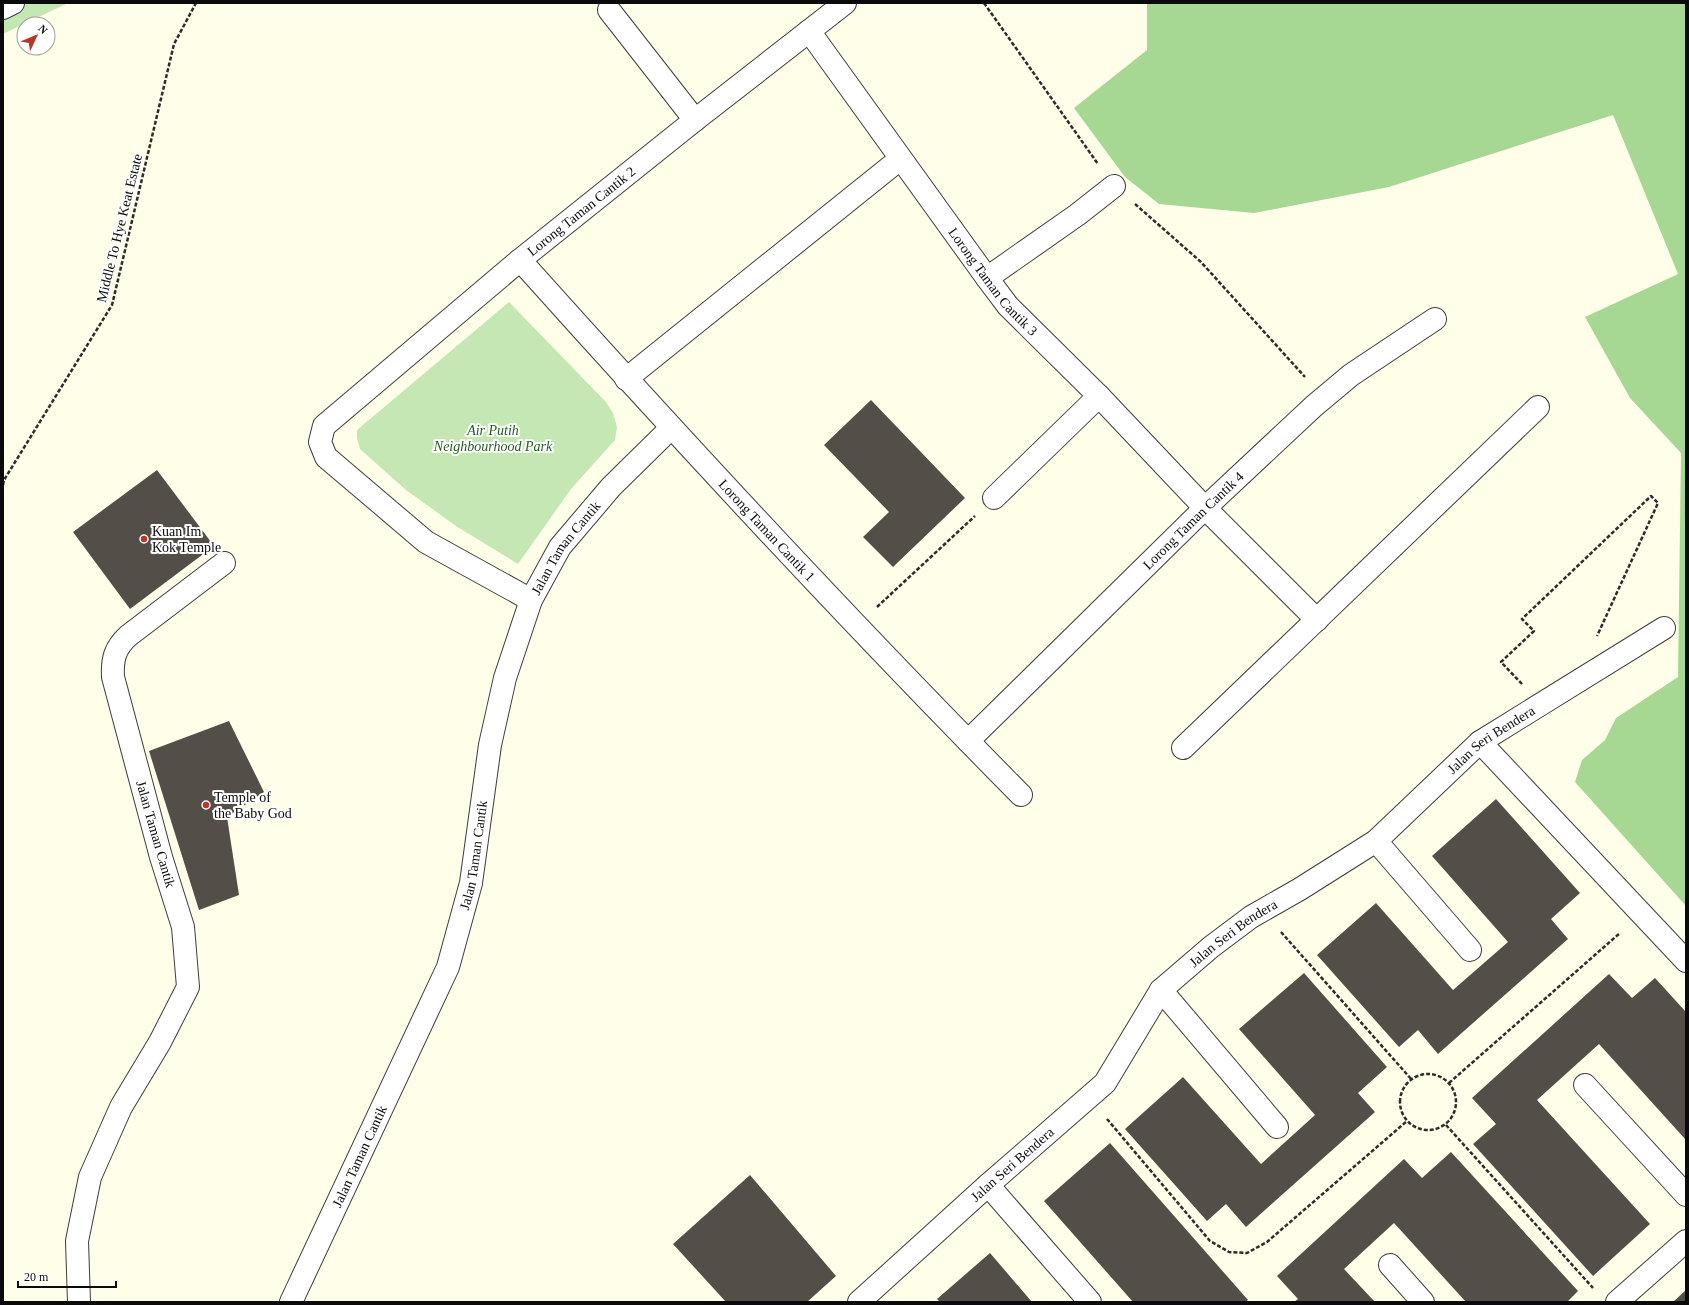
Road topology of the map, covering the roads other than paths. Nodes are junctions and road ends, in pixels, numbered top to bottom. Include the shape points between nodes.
1 (13, 3) edge
2 (845, 3) edge
3 (3, 8) edge
4 (609, 10) dead end
5 (808, 31) junction
6 (695, 120) junction
7 (900, 159) junction
8 (1114, 186) road end
9 (520, 260) junction
10 (987, 278) junction
11 (1435, 319) dead end
12 (626, 379) junction
13 (1099, 396) junction
14 (1538, 408) dead end
15 (671, 428) junction
16 (994, 498) road end
17 (1205, 508) junction
18 (224, 563) dead end
19 (531, 600) junction
20 (1317, 620) junction
21 (1664, 628) dead end
22 (968, 741) junction
23 (1480, 742) junction
24 (1183, 748) dead end
25 (1021, 794) dead end
26 (1376, 841) junction
27 (1470, 950) dead end
28 (1686, 961) edge
29 (1161, 990) junction
30 (1585, 1086) dead end
31 (1277, 1127) dead end
32 (988, 1185) junction
33 (1686, 1195) edge
34 (1686, 1241) edge
35 (1390, 1265) dead end
36 (79, 1302) edge
37 (291, 1302) edge
38 (859, 1302) edge
39 (1090, 1302) edge
40 (1424, 1302) edge
41 (1617, 1302) edge

1 - 3 street
2 - 5 street, Lorong Taman Cantik 2
4 - 6 street
5 - 6 street, Lorong Taman Cantik 2
5 - 7 street, Lorong Taman Cantik 3
6 - 9 street, Lorong Taman Cantik 2
7 - 10 street, Lorong Taman Cantik 3
7 - 12 street
8 - 10 street
9 - 12 street, Lorong Taman Cantik 1
9 - 19 street, Lorong Taman Cantik 2 via 324,426 320,442 326,457 426,542
10 - 13 street, Lorong Taman Cantik 3 via 1008,306
11 - 17 street, Lorong Taman Cantik 4 via 1351,375 1314,406
12 - 15 street, Lorong Taman Cantik 1
13 - 16 street
13 - 17 street, Lorong Taman Cantik 3
14 - 20 street
15 - 19 street, Jalan Taman Cantik via 611,487 560,547
15 - 22 street, Lorong Taman Cantik 1
17 - 20 street, Lorong Taman Cantik 3
17 - 22 street, Lorong Taman Cantik 4
18 - 36 street, Jalan Taman Cantik via 128,636 114,654 113,677 161,856 183,926 188,987 160,1042 121,1107 90,1177 77,1241
19 - 37 street, Jalan Taman Cantik via 505,678 490,745 470,883 448,967
20 - 24 street
21 - 23 street, Jalan Seri Bendera
22 - 25 street, Lorong Taman Cantik 1
23 - 26 street, Jalan Seri Bendera
23 - 28 street
26 - 27 street
26 - 29 street, Jalan Seri Bendera via 1261,911 1211,947
29 - 31 street
29 - 32 street, Jalan Seri Bendera via 1105,1084
30 - 33 street
32 - 38 street, Jalan Seri Bendera
32 - 39 street
34 - 41 street
35 - 40 street

